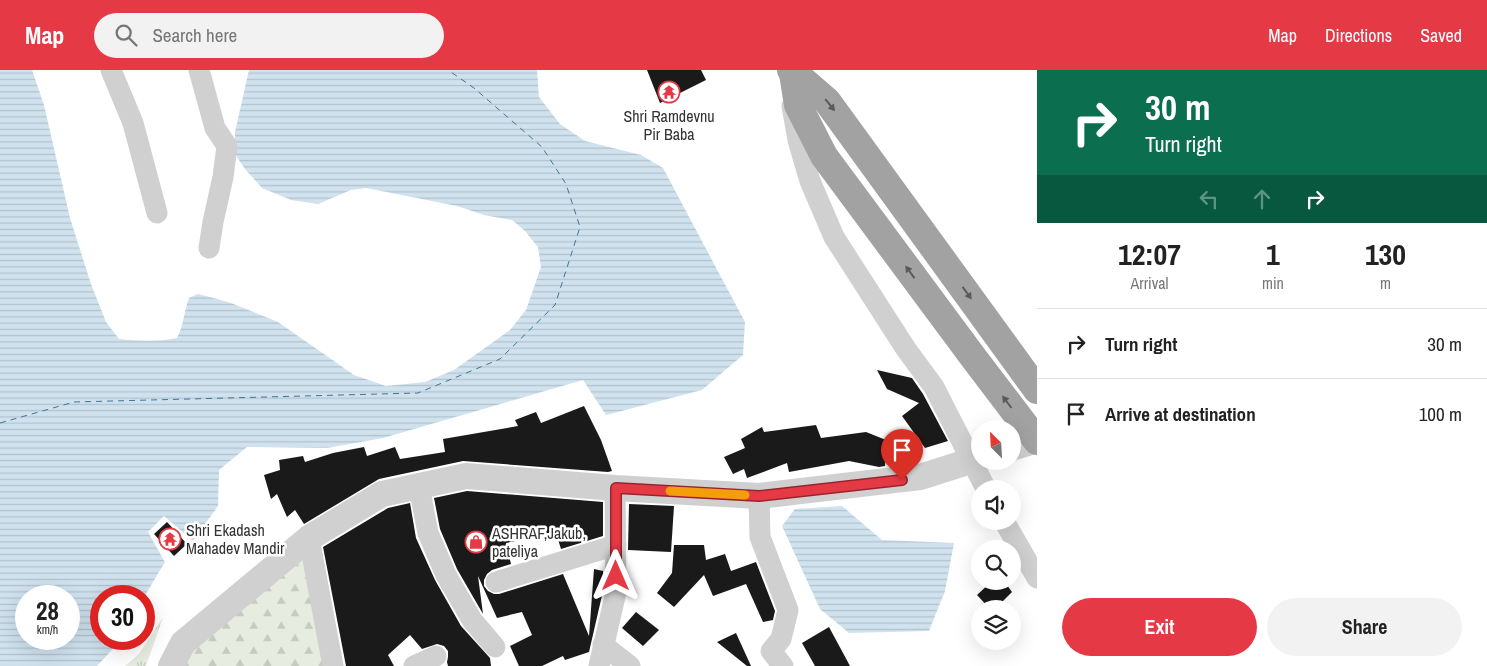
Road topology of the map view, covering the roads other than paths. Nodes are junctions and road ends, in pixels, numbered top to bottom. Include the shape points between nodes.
1 (111, 70) edge
2 (199, 70) edge
3 (792, 72) edge
4 (157, 213) dead end
5 (209, 248) dead end
6 (1037, 390) edge
7 (1031, 442) edge
8 (971, 453) edge
9 (971, 461) edge
10 (418, 486) junction
11 (616, 488) junction
12 (759, 496) junction
13 (1009, 530) edge
14 (309, 538) junction
15 (616, 545) junction
16 (1037, 578) edge
17 (496, 582) dead end
18 (604, 645) junction
19 (495, 647) dead end
20 (436, 656) dead end
21 (171, 666) edge
22 (333, 666) edge
23 (414, 666) edge
24 (599, 666) edge
25 (630, 666) edge
26 (782, 666) edge

1 - 4 street via 132,123
2 - 5 street via 215,128 227,146
3 -> 6 highway via 827,101
7 -> 3 highway via 824,156 798,105
3 - 8 street via 792,103 798,140 810,181 834,237 934,387
9 - 12 street via 920,477
10 - 11 street via 466,476
10 - 14 street via 382,494
10 - 19 street via 428,532 446,575 472,620
11 - 12 street
11 - 15 street
12 - 26 street via 760,537 788,610 781,639 771,651
13 - 16 street
14 - 21 street via 183,643
14 - 22 street
15 - 17 street
15 - 18 street via 616,592
18 - 24 street
18 - 25 street
20 - 23 street

